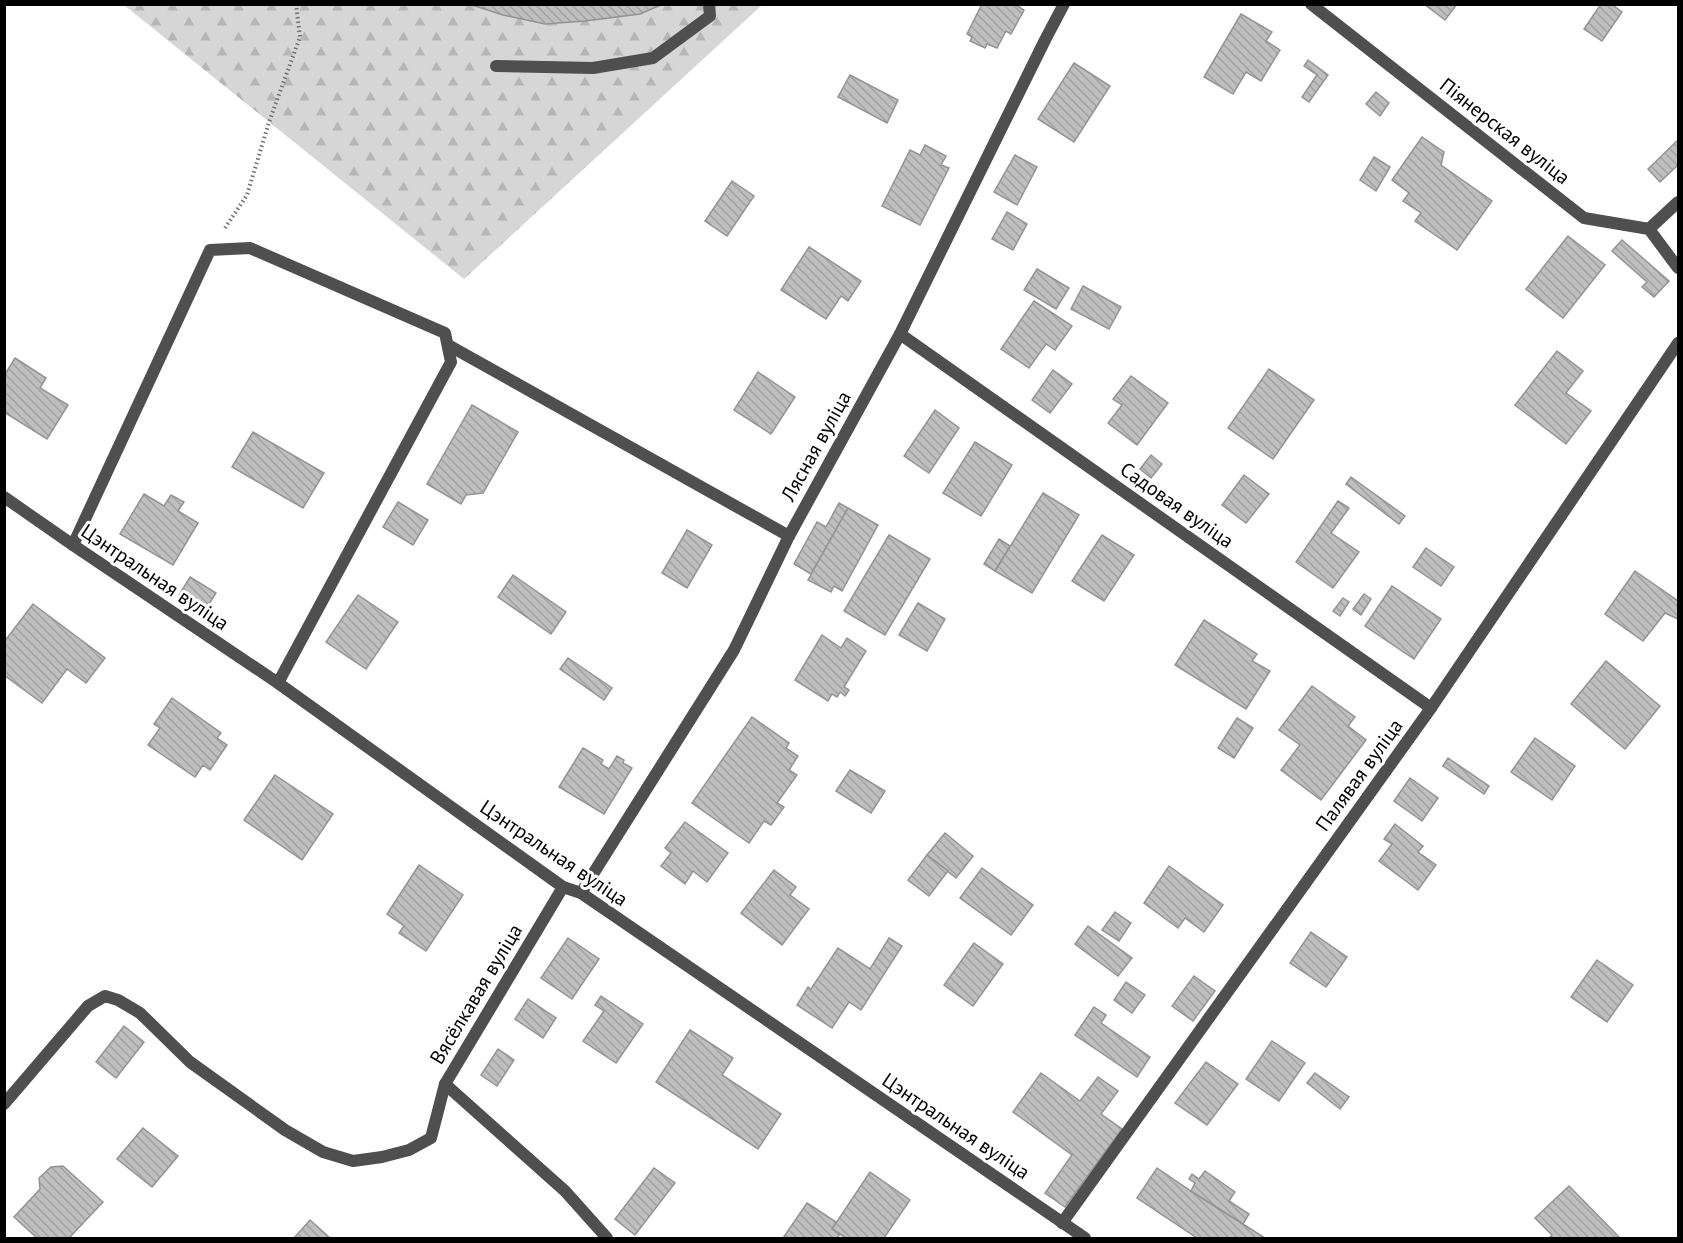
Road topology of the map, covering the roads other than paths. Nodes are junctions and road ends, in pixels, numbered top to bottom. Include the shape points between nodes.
1 (709, 4) edge
2 (1064, 4) edge
3 (1311, 4) edge
4 (496, 66) dead end
5 (1678, 202) edge
6 (1649, 229) junction
7 (1678, 268) edge
8 (900, 334) junction
9 (1678, 343) edge
10 (448, 345) junction
11 (4, 497) edge
12 (789, 536) junction
13 (73, 545) junction
14 (279, 684) junction
15 (1431, 708) junction
16 (563, 887) junction
17 (580, 893) junction
18 (445, 1084) junction
19 (4, 1104) edge
20 (1062, 1223) junction
21 (607, 1239) edge
22 (1085, 1239) edge

1 - 4 street via 710,16 653,58 593,69
2 - 8 street, Лясная вуліца
3 - 6 street, Піянерская вуліца via 1584,218
5 - 6 street
6 - 7 street
8 - 12 street, Лясная вуліца
8 - 15 street, Садовая вуліца
9 - 15 street, Палявая вуліца
10 - 12 street
10 - 13 street via 445,333 249,248 210,250
10 - 14 street via 451,362
11 - 13 street, Цэнтральная вуліца
12 - 17 street, Лясная вуліца via 734,650
13 - 14 street, Цэнтральная вуліца
14 - 16 street, Цэнтральная вуліца
15 - 20 street, Палявая вуліца
16 - 17 street, Цэнтральная вуліца
16 - 18 street, Вясёлкавая вуліца
17 - 20 street, Цэнтральная вуліца
18 - 19 street via 431,1138 409,1150 353,1161 323,1152 285,1130 190,1062 140,1013 105,996 88,1006
18 - 21 street, Вясёлкавая вуліца via 565,1191
20 - 22 street, Цэнтральная вуліца

